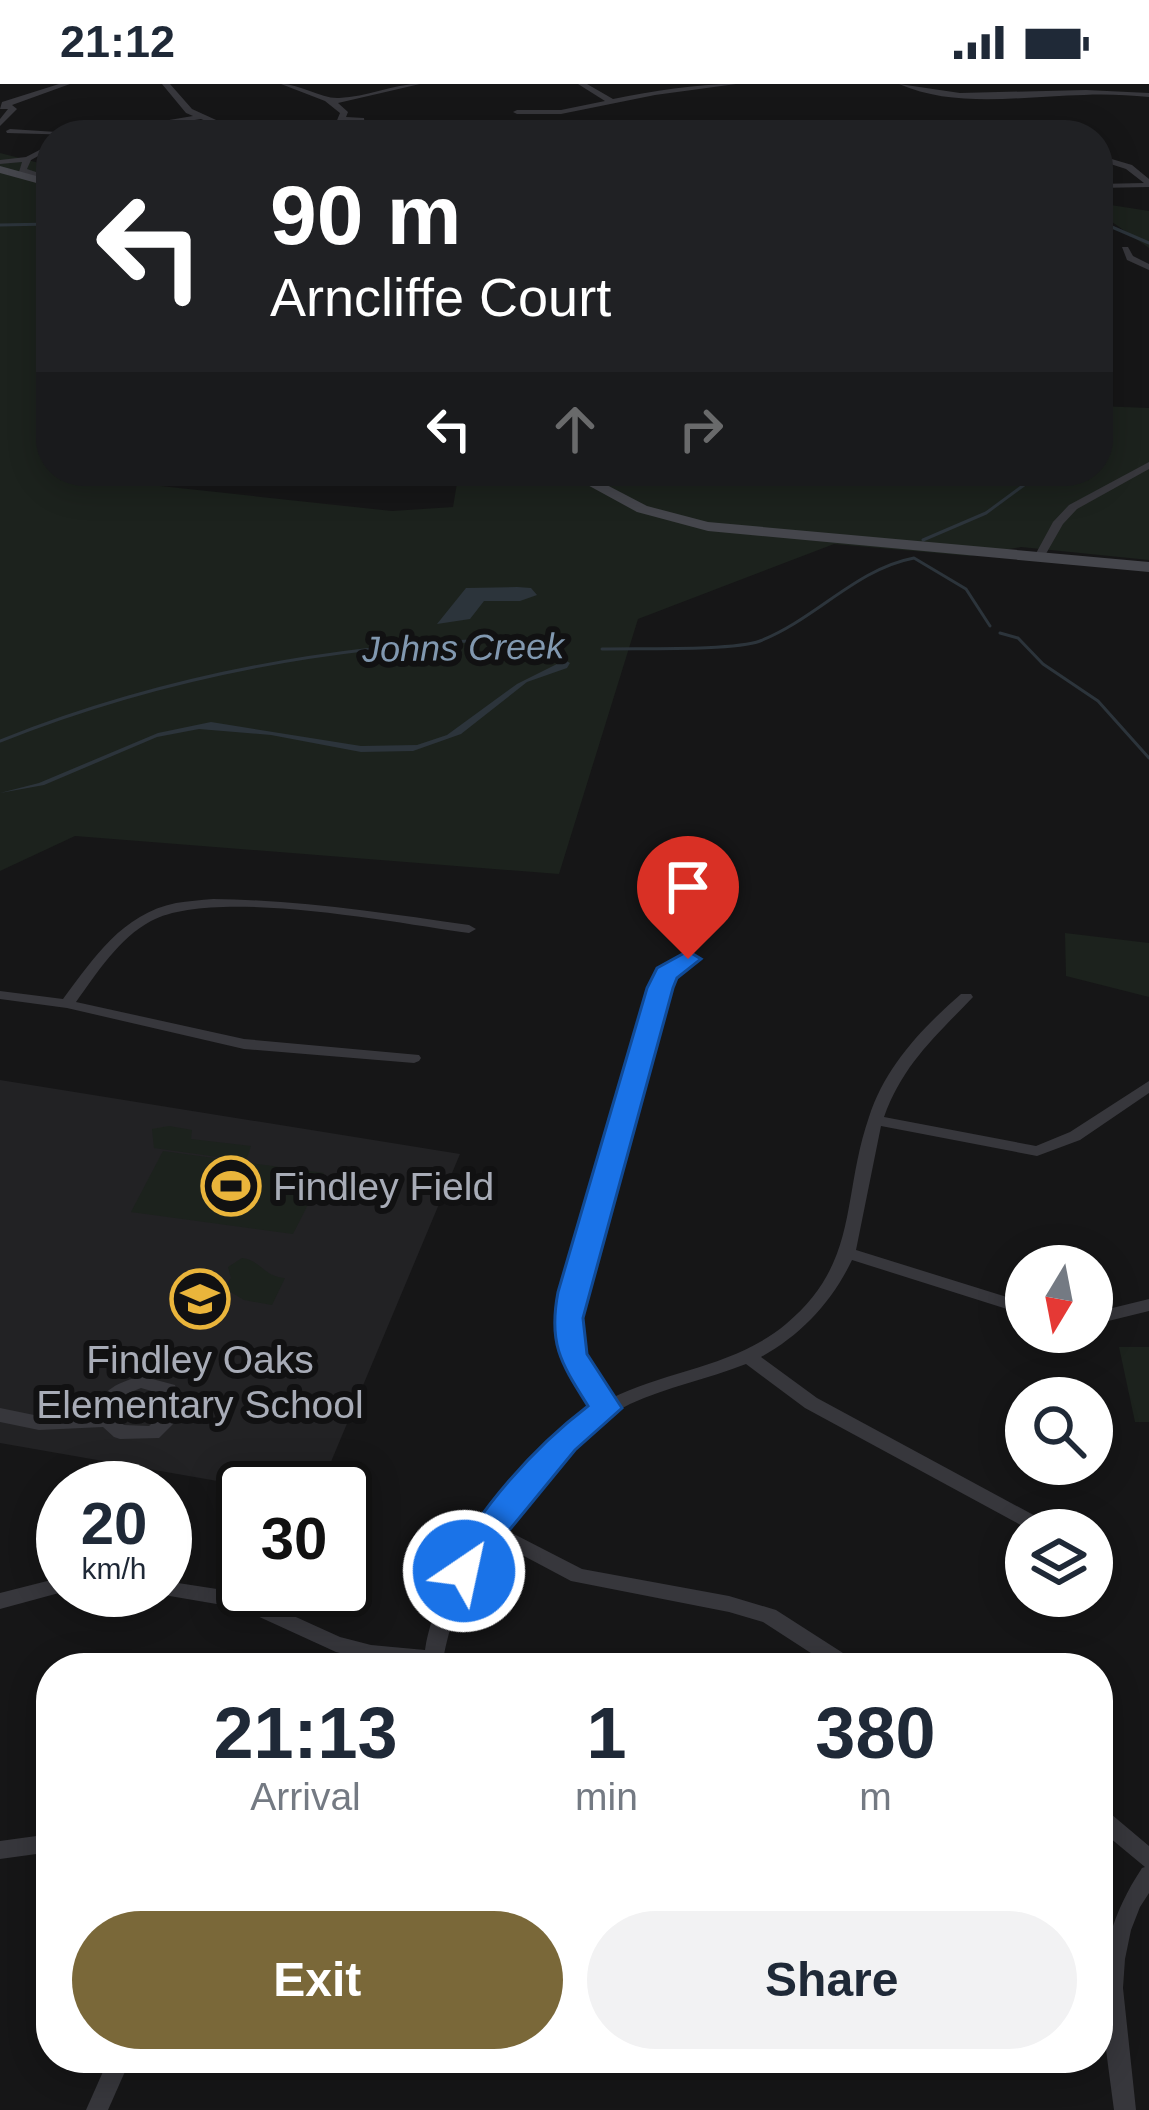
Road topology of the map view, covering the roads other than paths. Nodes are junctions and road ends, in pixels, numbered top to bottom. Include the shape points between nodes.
1 (66, 84) edge
2 (166, 84) edge
3 (191, 84) edge
4 (285, 84) edge
5 (416, 84) edge
6 (582, 84) edge
7 (732, 84) edge
8 (903, 84) edge
9 (1149, 94) edge
10 (178, 98) junction
11 (611, 101) junction
12 (333, 102) junction
13 (3, 104) edge
14 (517, 112) dead end
15 (200, 116) junction
16 (343, 118) joint
17 (174, 120) edge
18 (209, 120) edge
19 (361, 120) edge
20 (3, 127) edge
21 (36, 131) edge
22 (36, 139) edge
23 (36, 154) edge
24 (28, 159) junction
25 (1113, 162) edge
26 (0, 166) edge
27 (36, 176) edge
28 (36, 177) edge
29 (1149, 184) edge
30 (1113, 185) edge
31 (1125, 249) dead end
32 (1149, 267) edge
33 (1149, 465) edge
34 (1113, 485) edge
35 (599, 486) edge
36 (1112, 486) edge
37 (1039, 557) junction
38 (1149, 567) edge
39 (470, 929) dead end
40 (688, 959) dead end
41 (0, 995) edge
42 (965, 997) dead end
43 (67, 1004) junction
44 (414, 1058) dead end
45 (1149, 1086) edge
46 (875, 1120) junction
47 (850, 1254) junction
48 (1005, 1302) edge
49 (1149, 1305) edge
50 (1113, 1313) edge
51 (749, 1358) junction
52 (607, 1408) junction
53 (0, 1415) edge
54 (107, 1420) dead end
55 (1007, 1509) edge
56 (490, 1530) junction
57 (36, 1591) edge
58 (192, 1593) edge
59 (0, 1600) edge
60 (371, 1653) edge
61 (435, 1653) edge
62 (827, 1653) edge
63 (1113, 1828) edge
64 (36, 1845) edge
65 (0, 1850) edge
66 (1149, 1859) edge
67 (1149, 1875) edge
68 (1113, 1967) edge
69 (1113, 1997) edge
70 (113, 2073) edge
71 (97, 2110) edge
72 (1125, 2110) edge

1 - 13 street
2 - 10 street
3 - 10 street
4 - 12 street
5 - 12 street
6 - 11 street
7 - 11 street
8 - 9 street via 955,94 1088,86
10 - 15 street
11 - 14 street
12 - 16 street
13 - 20 street via 13,110
15 - 17 street
15 - 18 street
16 - 19 street
20 - 21 street
20 - 22 street
23 - 24 street
24 - 26 street
24 - 27 street via 22,170
25 - 29 street
26 - 28 main road
29 - 30 street
31 - 32 street
33 - 34 street
35 - 37 main road via 707,526
36 - 37 street via 1058,522
37 - 38 main road
39 - 43 street via 184,902 128,930
40 - 52 street via 660,988 570,1305 572,1356
41 - 43 street
42 - 46 street via 903,1065
43 - 44 street via 230,1042
45 - 46 street via 1075,1136 1037,1151
46 - 47 street
47 - 48 street
47 - 51 street via 820,1301
49 - 50 street
51 - 52 street
51 - 55 street via 811,1403
52 - 56 street via 564,1442
53 - 54 street via 39,1423
56 - 61 street via 445,1612
56 - 62 street via 578,1576 769,1616
57 - 59 street
58 - 60 street via 243,1601
63 - 66 street
64 - 65 street
67 - 68 street via 1122,1920
69 - 72 street
70 - 71 street

